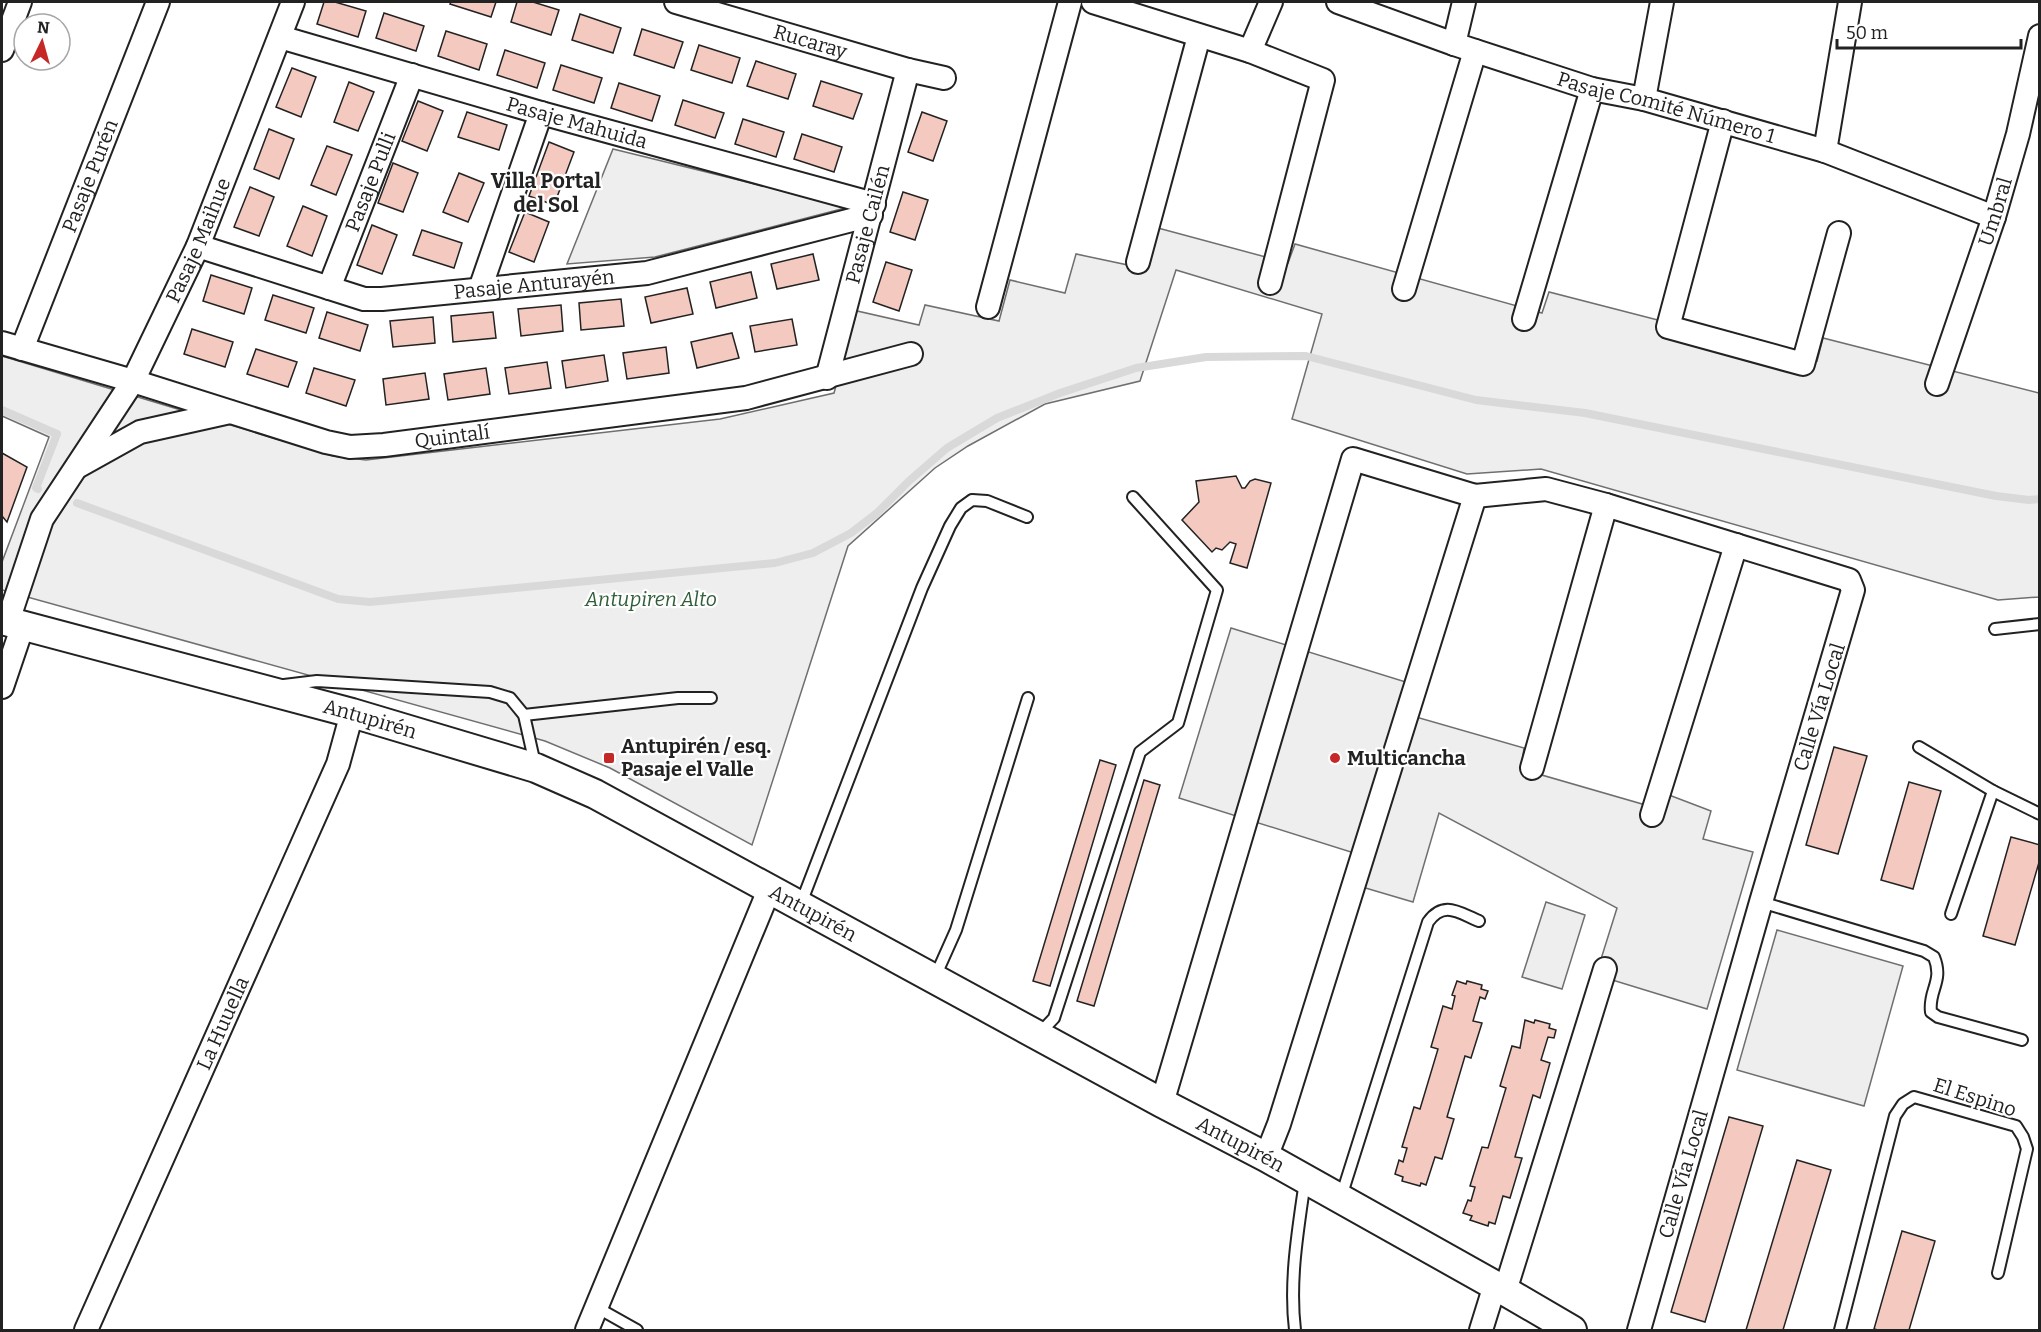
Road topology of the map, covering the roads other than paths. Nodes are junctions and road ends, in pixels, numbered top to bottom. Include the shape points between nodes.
1 (20, 2) edge
2 (158, 2) edge
3 (293, 2) edge
4 (676, 2) edge
5 (1070, 2) edge
6 (1093, 2) edge
7 (1271, 2) edge
8 (1338, 2) edge
9 (1464, 2) edge
10 (1662, 2) edge
11 (1850, 2) edge
12 (280, 36) junction
13 (1199, 36) junction
14 (2040, 36) edge
15 (1464, 47) junction
16 (2, 51) edge
17 (1250, 51) junction
18 (908, 70) junction
19 (412, 75) junction
20 (944, 78) dead end
21 (1592, 89) junction
22 (1644, 99) junction
23 (541, 113) junction
24 (1724, 121) junction
25 (1825, 152) junction
26 (872, 210) junction
27 (1994, 217) junction
28 (1839, 234) dead end
29 (198, 246) junction
30 (1138, 262) dead end
31 (1270, 283) dead end
32 (329, 288) junction
33 (480, 289) junction
34 (1404, 289) dead end
35 (988, 307) dead end
36 (1524, 319) dead end
37 (12, 346) edge
38 (911, 354) dead end
39 (827, 378) junction
40 (133, 381) junction
41 (1937, 384) dead end
42 (232, 412) junction
43 (75, 468) junction
44 (1475, 496) junction
45 (1133, 497) dead end
46 (1606, 505) junction
47 (1027, 517) dead end
48 (1736, 545) junction
49 (11, 622) edge
50 (2040, 624) edge
51 (1995, 629) dead end
52 (2, 687) edge
53 (257, 688) junction
54 (711, 698) dead end
55 (1028, 698) dead end
56 (352, 713) junction
57 (524, 715) junction
58 (1919, 747) dead end
59 (536, 768) junction
60 (1532, 768) dead end
61 (1994, 790) junction
62 (2040, 814) edge
63 (1652, 815) dead end
64 (769, 890) junction
65 (1761, 902) junction
66 (800, 906) junction
67 (1951, 914) dead end
68 (1479, 921) dead end
69 (1605, 969) dead end
70 (934, 980) junction
71 (1037, 1036) junction
72 (2022, 1040) dead end
73 (1162, 1103) junction
74 (1266, 1158) junction
75 (1305, 1180) junction
76 (1341, 1200) junction
77 (1998, 1273) dead end
78 (1500, 1288) junction
79 (596, 1307) junction
80 (86, 1330) edge
81 (587, 1330) edge
82 (637, 1330) edge
83 (1294, 1330) edge
84 (1481, 1330) edge
85 (1572, 1330) edge
86 (1639, 1330) edge
87 (1840, 1330) edge

1 - 16 street
2 - 37 street, Pasaje Purén
3 - 12 street, Pasaje Maihue
4 - 18 street, Rucaray
5 - 35 street
6 - 13 street
7 - 17 street
8 - 15 street, Pasaje Comité Número 1
9 - 15 street
10 - 22 street
11 - 25 street
12 - 19 street, Pasaje Mahuida
12 - 29 street, Pasaje Maihue
13 - 17 street
13 - 30 street
14 - 27 street, Umbral
15 - 21 street, Pasaje Comité Número 1
15 - 34 street
17 - 31 street via 1323,80
18 - 20 street, Rucaray
18 - 26 street, Pasaje Cailén
19 - 23 street, Pasaje Mahuida
19 - 32 street, Pasaje Pulli
21 - 22 street, Pasaje Comité Número 1
21 - 36 street
22 - 24 street, Pasaje Comité Número 1
23 - 26 street, Pasaje Mahuida
23 - 33 street
24 - 25 street, Pasaje Comité Número 1
24 - 28 street via 1668,327 1803,364
25 - 27 street, Pasaje Comité Número 1
26 - 33 street, Pasaje Anturayén via 648,273
26 - 39 street, Pasaje Cailén
27 - 41 street, Umbral
29 - 32 street, Pasaje Anturayén
29 - 40 street, Pasaje Maihue
32 - 33 street, Pasaje Anturayén via 364,299
37 - 40 street, Quintalí
38 - 39 street, Quintalí
39 - 42 street, Quintalí via 746,398 350,447
40 - 42 street, Quintalí
40 - 43 street, Pasaje Maihue
42 - 43 street, Pasaje Maihue via 140,432
43 - 49 street, Pasaje Maihue via 42,519
44 - 46 street, Calle Vía Local via 1546,489
44 - 73 street, Calle Vía Local via 1353,459
44 - 74 street
45 - 71 lane via 1217,590 1178,723 1140,752 1054,1018
46 - 48 street, Calle Vía Local
46 - 60 street
47 - 66 lane via 987,501 972,500 961,508 950,526 922,588
48 - 63 street
48 - 65 street, Calle Vía Local via 1850,580 1854,590
49 - 52 street, Pasaje Maihue
49 - 53 street, Antupirén
50 - 51 lane
53 - 56 street, Antupirén
53 - 57 lane via 317,681 490,692 510,698
54 - 57 lane
55 - 70 lane via 956,930
56 - 59 street, Antupirén
56 - 80 street, La Huuella via 338,764
57 - 59 lane
58 - 61 lane
59 - 64 street, Antupirén via 595,794
61 - 62 lane
61 - 67 lane
64 - 66 street, Antupirén
64 - 79 street
65 - 72 lane via 1924,951 1934,957 1939,975 1931,1012
65 - 86 street, Calle Vía Local
66 - 70 street, Antupirén
68 - 76 lane via 1443,909 1428,922
69 - 78 street
70 - 71 street, Antupirén
71 - 73 street, Antupirén
73 - 74 street, Antupirén
74 - 75 street, Antupirén
75 - 76 street, Antupirén
75 - 83 lane via 1295,1261
76 - 78 street, Antupirén
77 - 87 lane, El Espino via 2027,1149 2023,1137 2016,1126 1914,1096 1894,1116
78 - 84 street
78 - 85 street, Antupirén
79 - 81 street
79 - 82 lane

